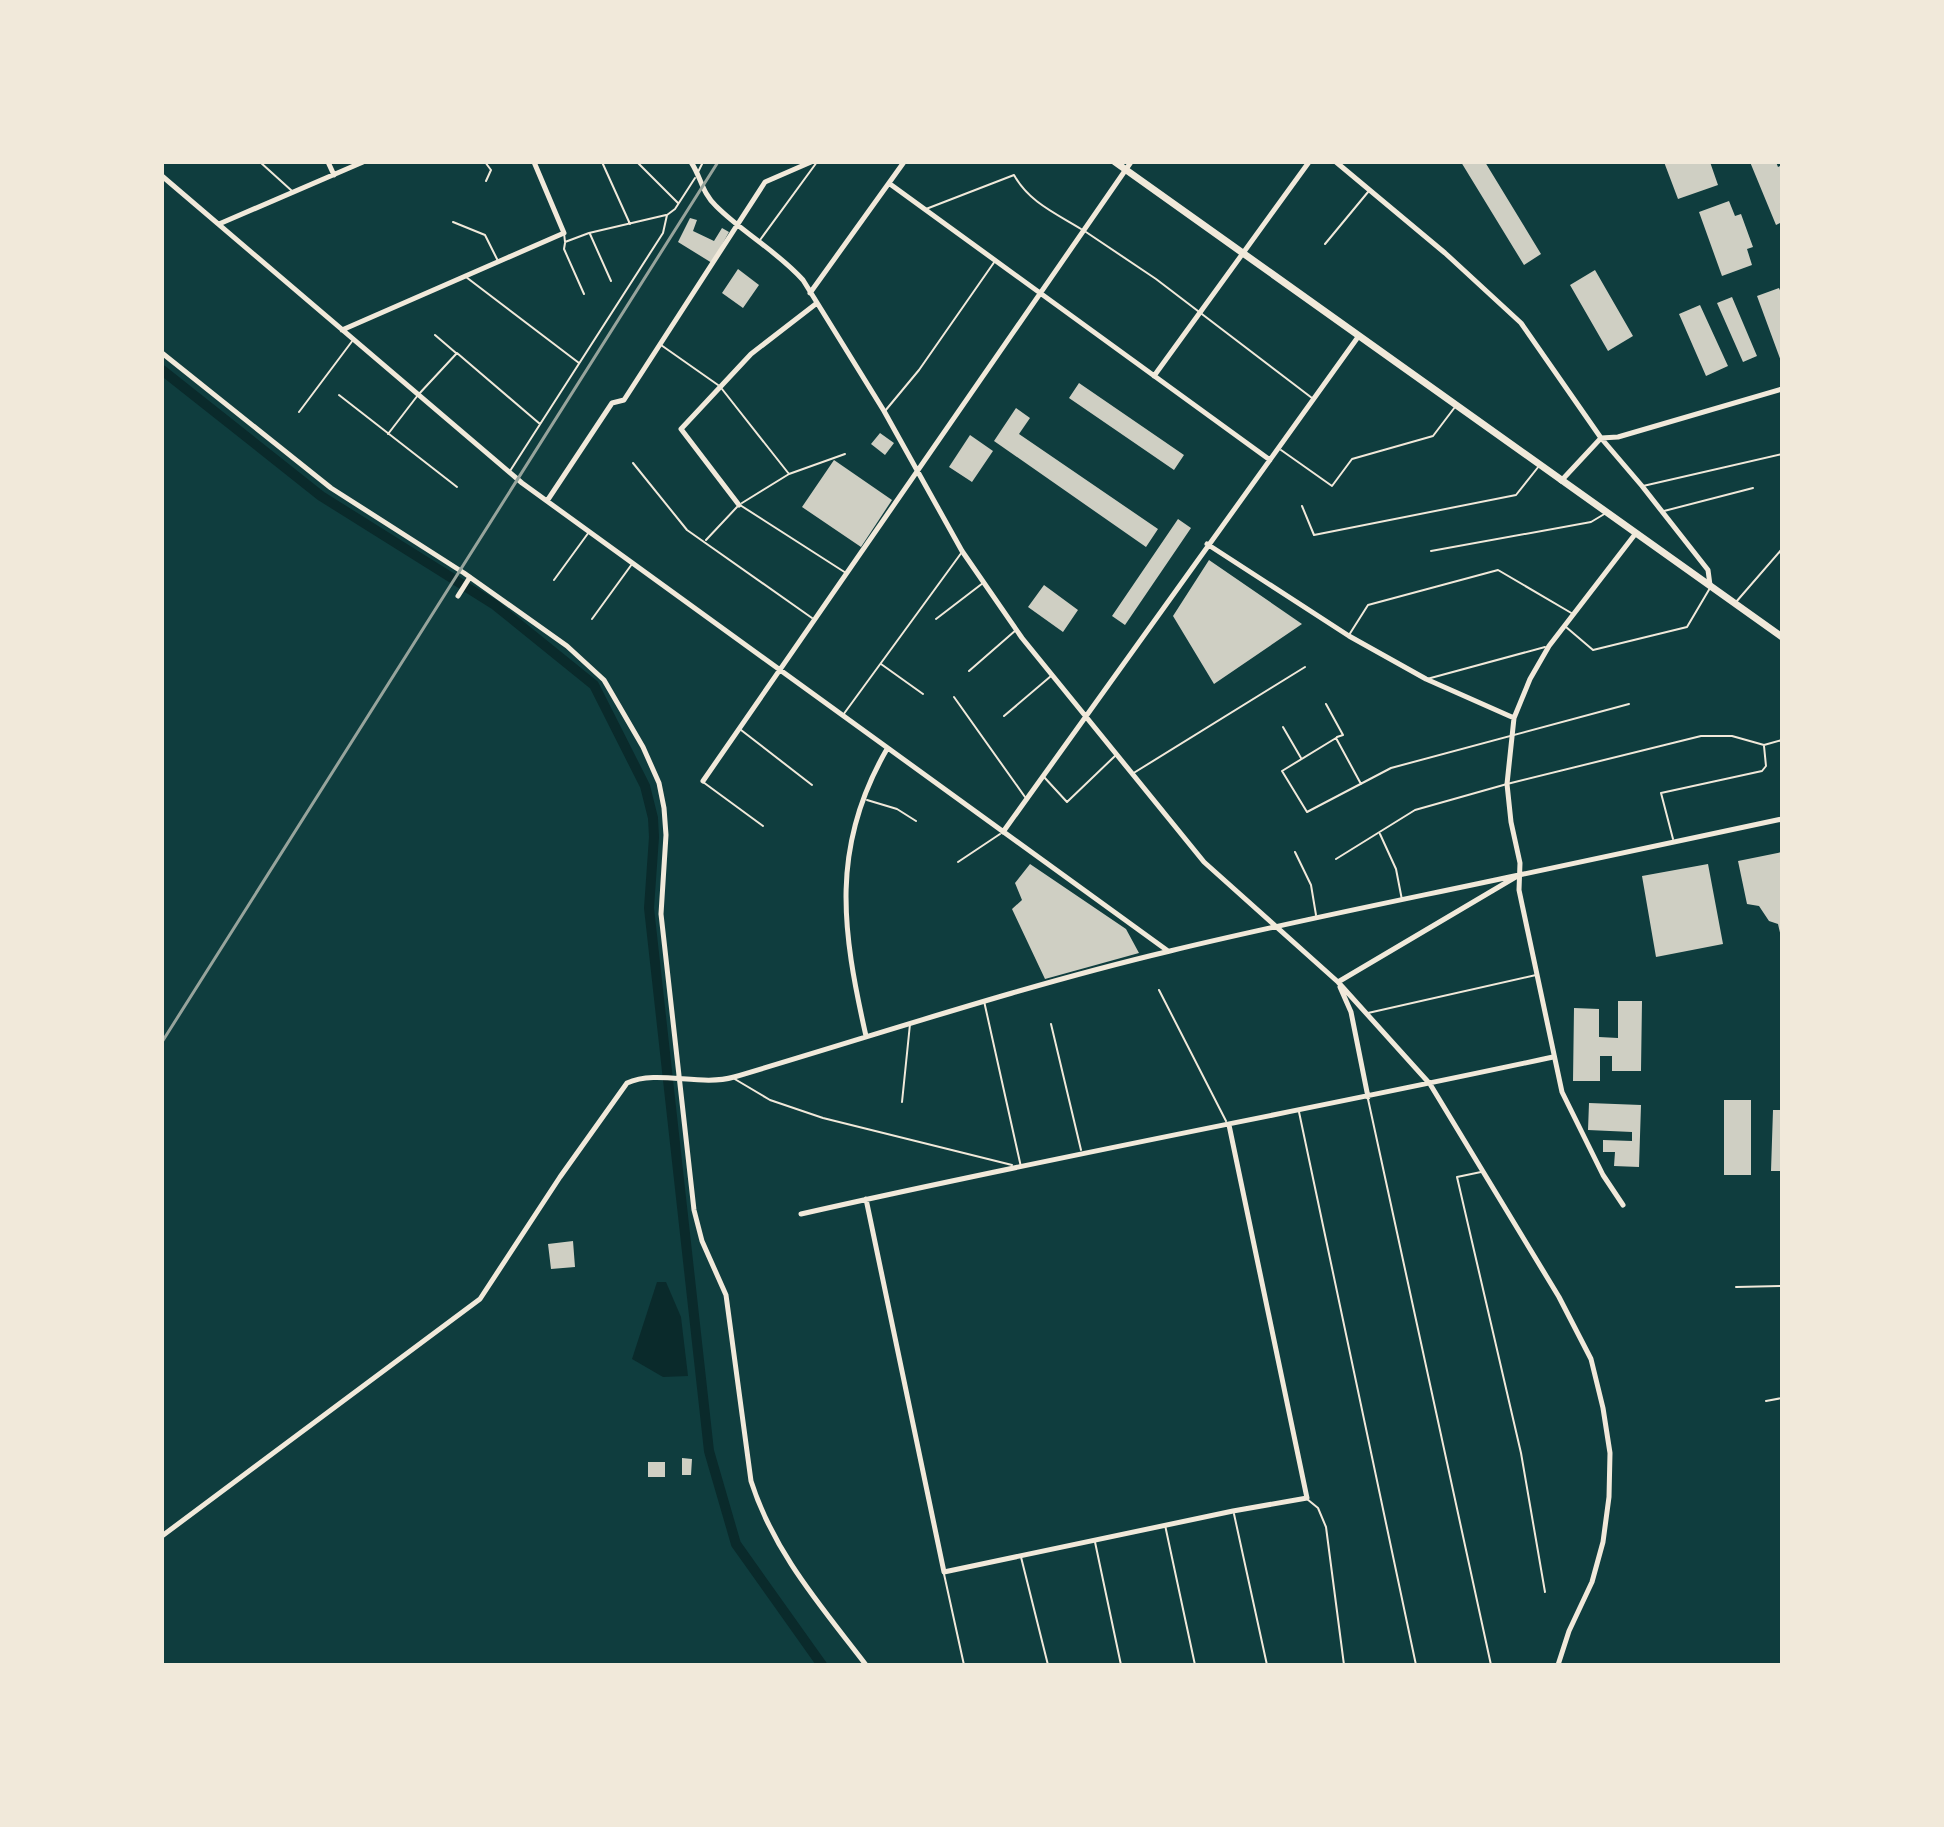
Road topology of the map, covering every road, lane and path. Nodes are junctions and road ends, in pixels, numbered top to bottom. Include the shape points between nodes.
1 (260, 162) edge
2 (328, 162) edge
3 (363, 162) edge
4 (485, 162) edge
5 (534, 162) edge
6 (602, 162) edge
7 (637, 162) edge
8 (691, 162) edge
9 (703, 162) edge
10 (814, 162) edge
11 (904, 162) edge
12 (1115, 162) edge
13 (1131, 162) edge
14 (1309, 162) edge
15 (1336, 162) edge
16 (1125, 170) junction
17 (698, 173) junction
18 (334, 175) junction
19 (162, 176) edge
20 (486, 181) dead end
21 (890, 184) junction
22 (293, 191) junction
23 (1369, 191) junction
24 (678, 204) junction
25 (925, 210) junction
26 (667, 215) junction
27 (453, 222) dead end
28 (219, 224) junction
29 (739, 224) junction
30 (630, 225) junction
31 (1082, 230) junction
32 (564, 233) junction
33 (589, 233) junction
34 (759, 241) junction
35 (565, 242) junction
36 (1325, 244) dead end
37 (1242, 253) junction
38 (995, 260) junction
39 (499, 262) junction
40 (465, 277) junction
41 (611, 281) dead end
42 (810, 293) junction
43 (1040, 293) junction
44 (584, 294) dead end
45 (817, 303) junction
46 (1198, 313) junction
47 (342, 330) junction
48 (435, 335) dead end
49 (1358, 337) junction
50 (354, 339) junction
51 (660, 344) junction
52 (162, 353) edge
53 (457, 353) junction
54 (580, 363) junction
55 (1154, 376) junction
56 (721, 387) junction
57 (1782, 389) edge
58 (339, 395) dead end
59 (418, 395) junction
60 (1312, 398) junction
61 (1456, 406) junction
62 (884, 411) junction
63 (299, 412) dead end
64 (541, 425) junction
65 (388, 434) junction
66 (1601, 438) junction
67 (1278, 448) junction
68 (845, 454) dead end
69 (1782, 454) edge
70 (1270, 460) junction
71 (633, 463) dead end
72 (1539, 465) junction
73 (509, 472) junction
74 (919, 472) junction
75 (789, 474) junction
76 (1561, 481) junction
77 (1642, 486) junction
78 (457, 487) dead end
79 (1753, 488) dead end
80 (547, 501) junction
81 (739, 505) junction
82 (1302, 506) dead end
83 (1607, 512) junction
84 (1663, 512) junction
85 (589, 531) junction
86 (1636, 533) junction
87 (705, 541) junction
88 (1207, 544) junction
89 (1782, 549) edge
90 (962, 551) junction
91 (1431, 551) dead end
92 (633, 563) junction
93 (847, 574) junction
94 (470, 577) junction
95 (554, 580) dead end
96 (984, 582) junction
97 (1710, 587) junction
98 (458, 596) dead end
99 (1735, 603) junction
100 (1574, 615) junction
101 (592, 619) dead end
102 (936, 619) dead end
103 (815, 620) junction
104 (1565, 626) junction
105 (1017, 630) junction
106 (1349, 636) junction
107 (1782, 636) edge
108 (1549, 646) junction
109 (880, 663) junction
110 (1305, 667) dead end
111 (780, 670) junction
112 (969, 671) dead end
113 (1052, 675) junction
114 (1426, 679) junction
115 (923, 694) dead end
116 (954, 697) dead end
117 (1326, 704) dead end
118 (1629, 704) dead end
119 (842, 716) junction
120 (1004, 716) dead end
121 (1085, 717) junction
122 (1514, 718) junction
123 (1283, 727) dead end
124 (740, 729) junction
125 (1511, 734) junction
126 (1336, 738) junction
127 (1782, 740) edge
128 (1764, 745) junction
129 (887, 749) junction
130 (1116, 755) junction
131 (1302, 759) junction
132 (1131, 774) junction
133 (1043, 776) junction
134 (703, 781) joint
135 (1361, 784) junction
136 (1507, 784) junction
137 (812, 785) dead end
138 (862, 799) junction
139 (1027, 799) junction
140 (1782, 819) edge
141 (916, 821) dead end
142 (763, 826) dead end
143 (1003, 832) junction
144 (1380, 833) junction
145 (1673, 842) junction
146 (1295, 852) dead end
147 (1336, 859) dead end
148 (958, 862) dead end
149 (1519, 875) junction
150 (1402, 900) junction
151 (1317, 918) junction
152 (1276, 927) junction
153 (1168, 951) junction
154 (1536, 975) junction
155 (1338, 982) junction
156 (1159, 990) dead end
157 (984, 1001) junction
158 (1367, 1014) junction
159 (910, 1024) junction
160 (1051, 1024) dead end
161 (866, 1036) junction
162 (1553, 1057) junction
163 (732, 1077) junction
164 (678, 1080) junction
165 (1430, 1084) junction
166 (1368, 1097) junction
167 (902, 1102) dead end
168 (1298, 1111) junction
169 (1229, 1125) junction
170 (1082, 1155) junction
171 (1021, 1168) junction
172 (1482, 1172) junction
173 (866, 1199) junction
174 (1623, 1205) dead end
175 (801, 1214) dead end
176 (1782, 1286) edge
177 (1736, 1287) dead end
178 (1782, 1398) edge
179 (1766, 1401) dead end
180 (1307, 1498) junction
181 (1233, 1511) junction
182 (1165, 1525) junction
183 (162, 1536) edge
184 (1094, 1541) junction
185 (1020, 1555) junction
186 (944, 1572) junction
187 (1545, 1592) dead end
188 (866, 1665) edge
189 (964, 1665) edge
190 (1048, 1665) edge
191 (1121, 1665) edge
192 (1195, 1665) edge
193 (1267, 1665) edge
194 (1344, 1665) edge
195 (1416, 1665) edge
196 (1491, 1665) edge
197 (1558, 1665) edge

1 - 22 lane
2 - 18 street
3 - 18 street
4 - 20 lane via 491,170
5 - 32 street
6 - 30 lane
7 - 24 lane
8 - 17 street
9 - 17 lane
10 - 29 street via 765,182
10 - 34 lane
11 - 21 street
12 - 16 main road
13 - 16 street
14 - 37 street
15 - 23 street
16 - 31 street
16 - 37 main road
17 - 24 lane
17 - 29 street via 704,192
18 - 22 street
19 - 28 street
21 - 25 street
21 - 42 street
22 - 28 street
23 - 36 lane
23 - 66 street via 1511,313
24 - 26 lane
25 - 31 lane via 1014,175 1035,201
25 - 38 street
26 - 30 lane
26 - 54 lane via 663,233
27 - 39 lane via 485,235
28 - 47 street
29 - 34 street
29 - 51 street
30 - 33 lane
31 - 43 street
31 - 46 lane
32 - 35 lane
32 - 39 street
33 - 35 lane
33 - 41 lane
34 - 42 street via 788,263
35 - 44 lane
37 - 46 street
37 - 49 main road
38 - 43 street
38 - 62 lane
39 - 40 street
40 - 47 street
40 - 54 lane
42 - 45 street
43 - 55 street
43 - 74 street
45 - 56 street via 751,354
45 - 62 street
46 - 55 street
46 - 60 lane
47 - 50 street
48 - 53 lane
49 - 60 street
49 - 61 main road
50 - 59 street
50 - 63 lane
51 - 56 lane
51 - 80 street via 624,400 612,403
52 - 94 street via 331,488
53 - 59 lane
53 - 64 lane
54 - 64 lane
55 - 70 street
56 - 75 lane
56 - 81 street via 681,429
57 - 66 street
58 - 65 lane
59 - 65 lane
59 - 73 street
60 - 67 street
61 - 67 lane via 1433,436 1352,459 1332,486
61 - 72 main road
62 - 74 street
64 - 73 lane
65 - 78 lane
66 - 76 street
66 - 77 street
67 - 70 street
68 - 75 lane
69 - 77 lane
70 - 88 street
71 - 87 lane via 687,530
72 - 76 main road
72 - 82 lane via 1516,495 1314,535
73 - 80 street
74 - 90 street
74 - 93 street
75 - 81 lane
76 - 83 main road
77 - 84 street
79 - 84 lane
80 - 85 street
81 - 87 lane
81 - 93 lane
83 - 86 main road
83 - 91 lane via 1591,522
84 - 97 street via 1708,570
85 - 92 street
85 - 95 lane
86 - 97 main road
86 - 100 street
87 - 103 lane
88 - 106 street
88 - 121 street
89 - 99 lane
90 - 96 street
90 - 109 lane
92 - 101 lane
92 - 111 street
93 - 103 street
94 - 98 street
94 - 164 street via 567,646 604,680 659,783 666,835 661,914
96 - 102 lane
96 - 105 street
97 - 99 main road
97 - 104 lane via 1687,627 1593,650
99 - 107 main road
100 - 104 street
100 - 106 lane via 1498,570 1368,605
103 - 111 street
104 - 108 street
105 - 112 lane
105 - 113 street
106 - 114 street
108 - 114 lane
108 - 122 street
109 - 115 lane
109 - 119 lane
110 - 132 lane
111 - 119 street
111 - 124 street
113 - 120 lane
113 - 121 street
114 - 122 street
116 - 139 lane
117 - 126 lane via 1343,735
118 - 125 lane
119 - 129 street
121 - 130 street
121 - 133 street
122 - 125 street
123 - 131 lane
124 - 134 street
124 - 137 lane
125 - 135 lane via 1391,768
125 - 136 street
126 - 131 lane
126 - 135 lane
127 - 128 lane
128 - 136 lane via 1732,736 1701,736
128 - 145 lane via 1762,771 1661,793
129 - 138 street
129 - 143 street
130 - 132 street
130 - 133 lane via 1067,802
131 - 135 lane via 1282,771 1307,812
132 - 152 street via 1204,862
133 - 139 street
134 - 142 lane
136 - 144 lane via 1415,810
136 - 149 street
138 - 141 lane
138 - 161 street via 846,871 845,922
139 - 143 street
140 - 145 street
143 - 148 lane
143 - 153 street
144 - 147 lane
144 - 150 lane
145 - 149 street
146 - 151 lane via 1311,885
149 - 150 street
149 - 154 street
149 - 155 street
150 - 151 street
151 - 152 street
152 - 153 street
152 - 155 street
153 - 157 street
154 - 158 lane
154 - 162 street
155 - 158 street
155 - 166 street via 1351,1012
156 - 169 lane
157 - 159 street
157 - 171 lane
158 - 165 street
159 - 161 street
159 - 167 lane
160 - 170 lane
161 - 163 street
162 - 165 street
162 - 174 street via 1562,1092 1586,1143
163 - 164 street
163 - 171 lane via 770,1100 823,1118
164 - 183 street via 637,1078 627,1083 480,1299
164 - 188 street via 694,1210 726,1295 746,1457 760,1510 785,1558
165 - 166 street
165 - 172 street
166 - 168 street
166 - 196 lane
168 - 169 street
168 - 195 lane
169 - 170 street
169 - 180 street
170 - 171 street
171 - 173 street
172 - 187 lane via 1457,1177 1521,1453
172 - 197 street via 1591,1359 1610,1453 1603,1542
173 - 175 street
173 - 186 street
176 - 177 lane
178 - 179 lane
180 - 181 street
180 - 194 lane via 1326,1527
181 - 182 street
181 - 193 lane
182 - 184 street
182 - 192 lane
184 - 185 street
184 - 191 lane
185 - 186 street
185 - 190 lane
186 - 189 lane

